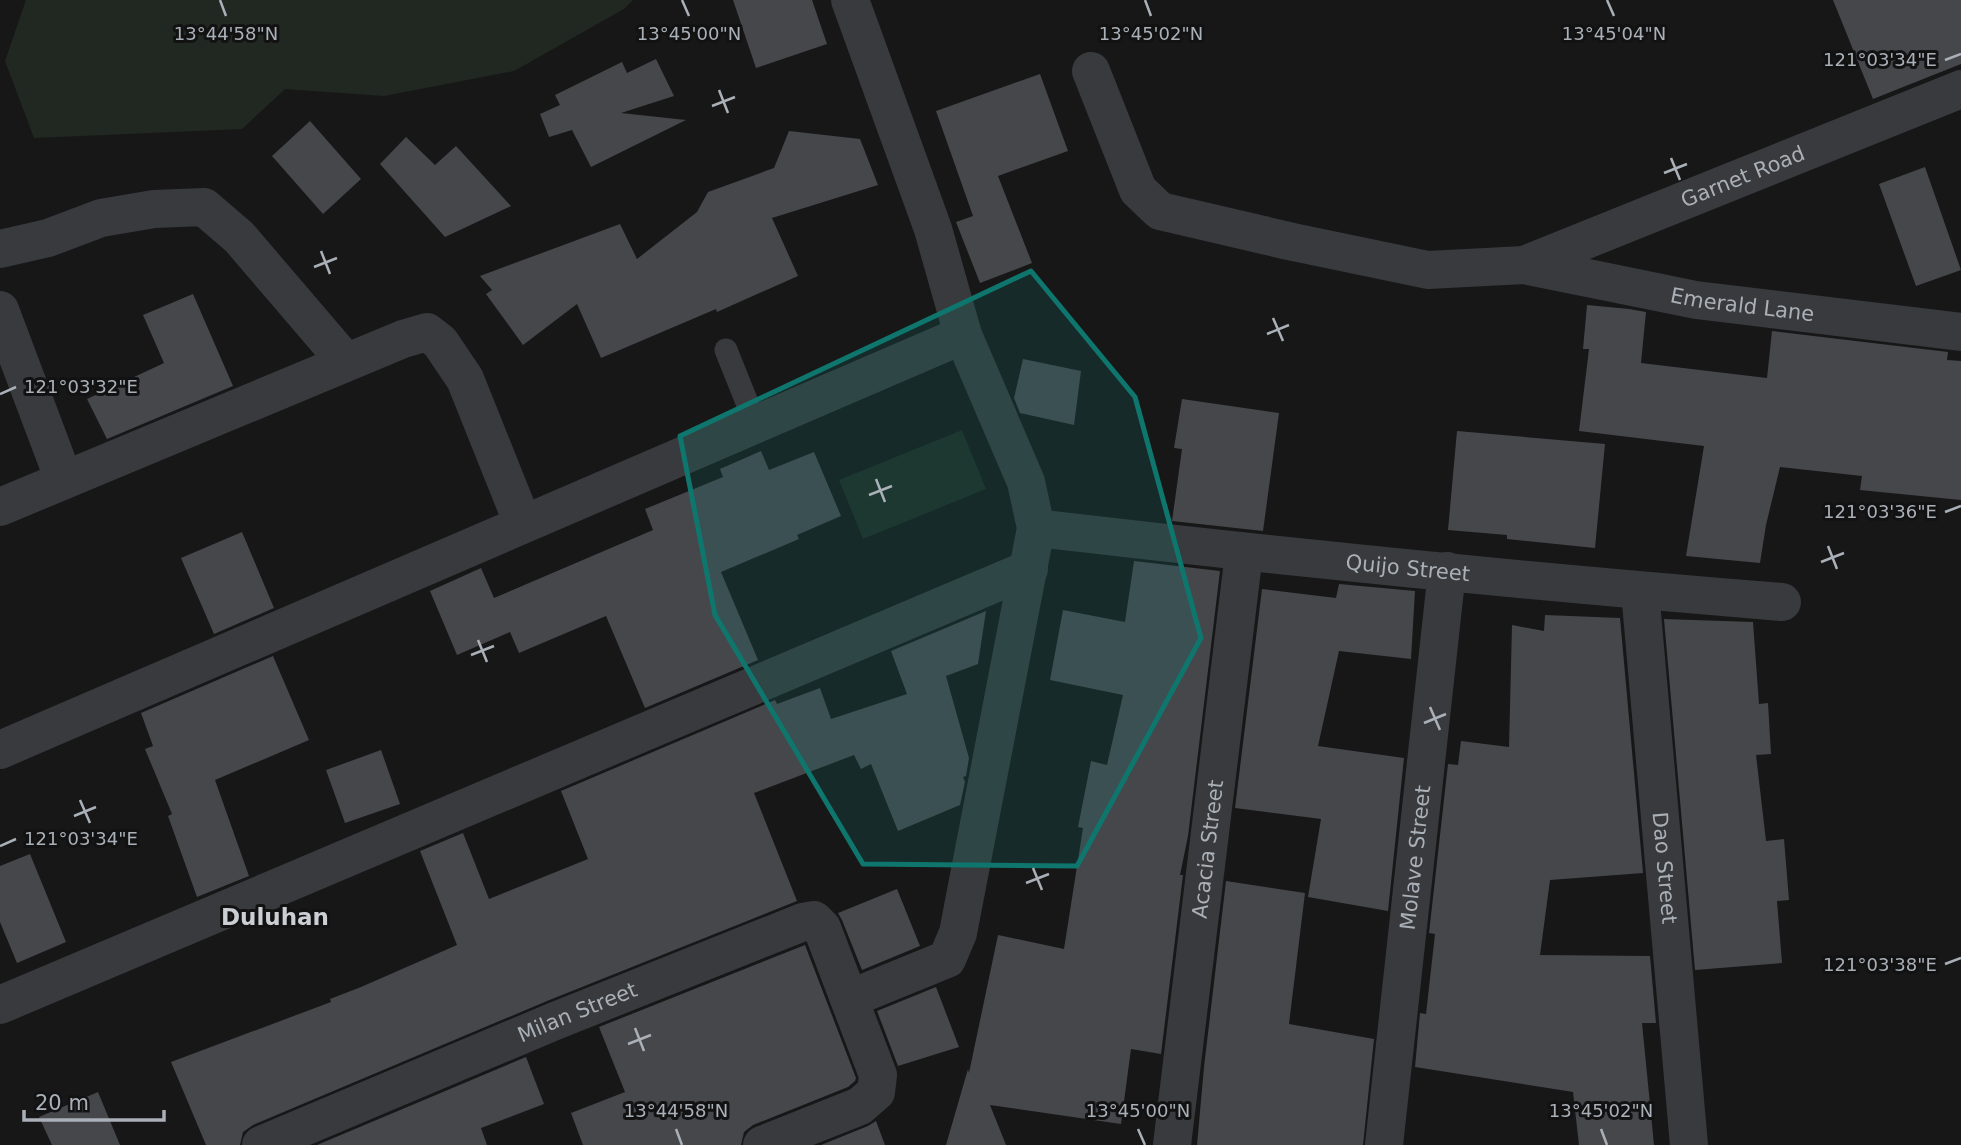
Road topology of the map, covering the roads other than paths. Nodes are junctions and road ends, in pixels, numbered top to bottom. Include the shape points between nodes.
1 (850, 0) edge
2 (1091, 71) dead end
3 (1961, 89) edge
4 (0, 249) edge
5 (1524, 265) junction
6 (0, 310) edge
7 (1961, 332) edge
8 (963, 335) junction
9 (726, 351) dead end
10 (346, 362) junction
11 (756, 425) junction
12 (64, 480) junction
13 (0, 507) edge
14 (523, 524) junction
15 (1037, 528) junction
16 (1244, 553) junction
17 (1030, 569) junction
18 (1447, 571) junction
19 (1640, 591) junction
20 (1782, 602) dead end
21 (0, 750) edge
22 (849, 999) junction
23 (0, 1004) edge
24 (261, 1145) edge
25 (762, 1145) edge
26 (1172, 1145) edge
27 (1384, 1145) edge
28 (1689, 1145) edge

1 - 8 street via 933,229
2 - 5 street via 1138,190 1160,211 1428,270
3 - 5 street, Garnet Road
4 - 10 street via 48,238 101,218 204,207 239,237
5 - 7 street, Emerald Lane via 1696,300
6 - 12 street
8 - 11 street
8 - 15 street via 1026,481
9 - 11 lane
10 - 12 street
10 - 14 street via 427,332 440,342 465,379
11 - 14 street
12 - 13 street
14 - 21 street
15 - 16 street, Quijo Street
15 - 17 street
16 - 18 street, Quijo Street
16 - 26 street, Acacia Street
17 - 22 street via 952,949 947,960
17 - 23 street
18 - 19 street, Quijo Street
18 - 27 street, Molave Street
19 - 20 street, Quijo Street
19 - 28 street, Dao Street
22 - 24 street, Milan Street via 822,928 814,919 555,1021
22 - 25 street via 878,1075 876,1092 860,1106

